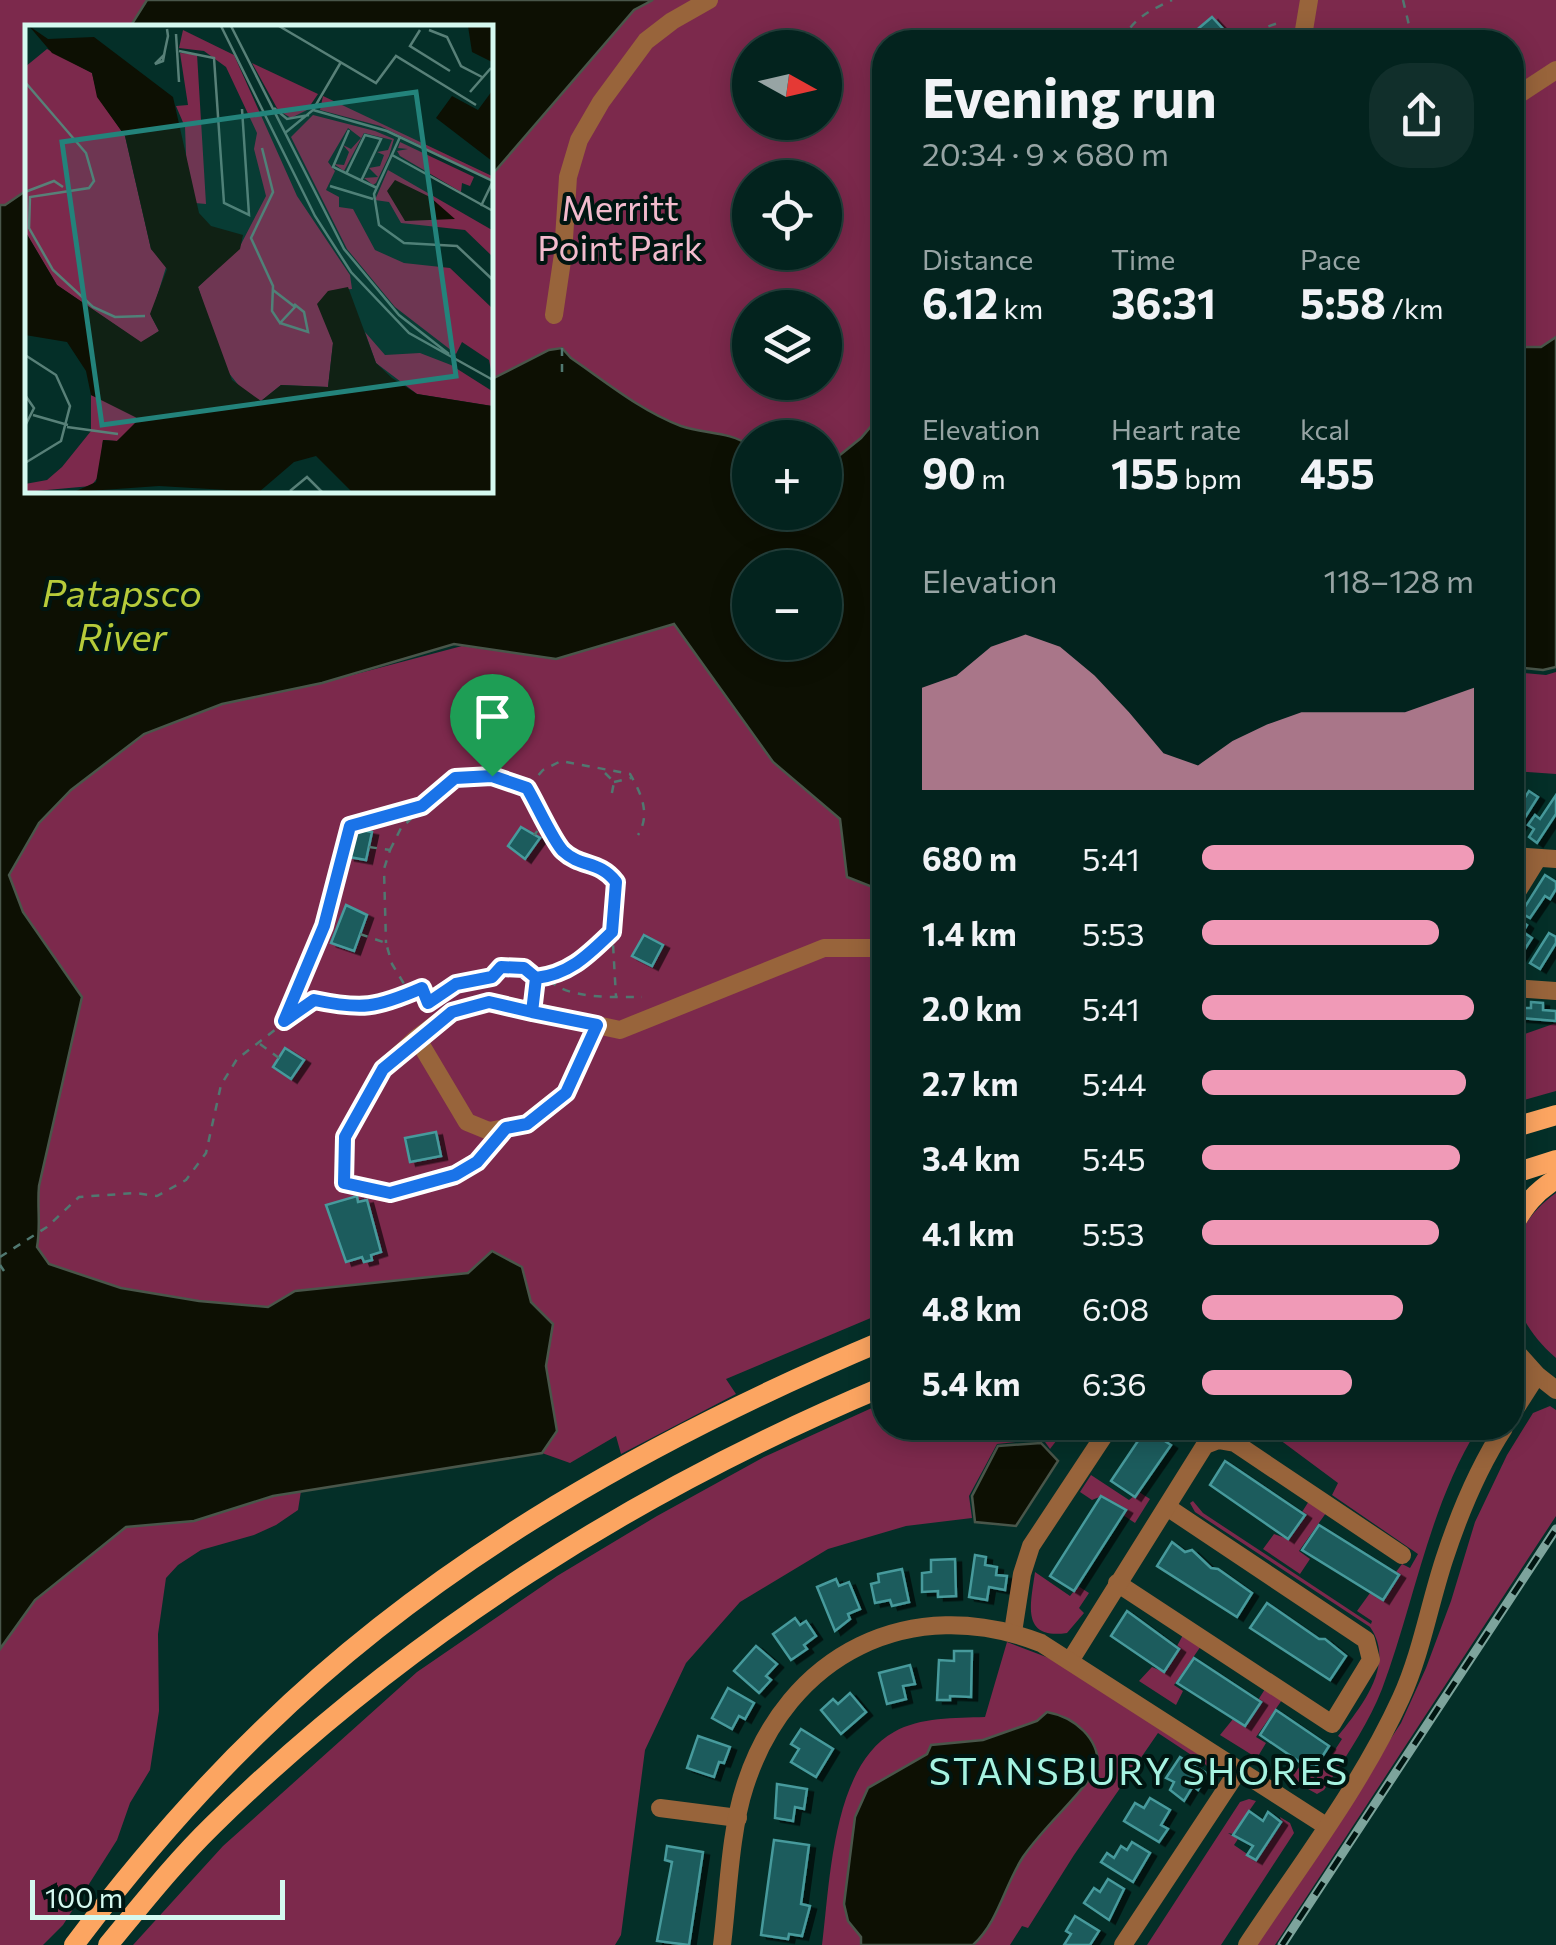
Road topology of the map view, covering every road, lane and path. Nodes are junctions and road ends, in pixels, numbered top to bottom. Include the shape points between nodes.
1 (708, 0) edge
2 (1172, 0) edge
3 (1308, 0) edge
4 (1403, 0) edge
5 (1282, 22) dead end
6 (1129, 30) edge
7 (1258, 30) edge
8 (1304, 30) edge
9 (1410, 30) edge
10 (1556, 70) edge
11 (1524, 91) edge
12 (554, 315) dead end
13 (562, 348) dead end
14 (562, 380) dead end
15 (601, 768) junction
16 (632, 778) junction
17 (614, 782) junction
18 (527, 788) junction
19 (612, 798) dead end
20 (422, 806) junction
21 (547, 820) junction
22 (534, 835) dead end
23 (638, 835) dead end
24 (368, 847) dead end
25 (390, 850) junction
26 (1547, 858) edge
27 (600, 861) dead end
28 (599, 867) junction
29 (1524, 886) edge
30 (612, 932) junction
31 (360, 934) dead end
32 (386, 943) junction
33 (872, 948) edge
34 (546, 977) junction
35 (536, 978) junction
36 (1524, 989) edge
37 (1556, 991) edge
38 (410, 993) junction
39 (642, 996) dead end
40 (616, 997) junction
41 (532, 1012) junction
42 (284, 1021) junction
43 (597, 1025) junction
44 (418, 1038) junction
45 (259, 1044) junction
46 (278, 1058) dead end
47 (1556, 1115) edge
48 (1524, 1124) edge
49 (506, 1128) junction
50 (1556, 1160) edge
51 (1524, 1170) edge
52 (1556, 1179) edge
53 (1524, 1207) edge
54 (0, 1257) edge
55 (0, 1264) edge
56 (4, 1271) dead end
57 (872, 1346) edge
58 (1524, 1360) edge
59 (1537, 1375) junction
60 (1556, 1390) edge
61 (872, 1392) edge
62 (1524, 1395) edge
63 (1101, 1440) edge
64 (1496, 1440) edge
65 (1166, 1507) junction
66 (1402, 1555) dead end
67 (1117, 1583) junction
68 (1013, 1632) junction
69 (1070, 1661) junction
70 (1238, 1771) junction
71 (660, 1808) dead end
72 (738, 1818) junction
73 (1326, 1826) junction
74 (74, 1945) edge
75 (108, 1945) edge
76 (722, 1945) edge
77 (1124, 1945) edge
78 (1247, 1945) edge

1 - 12 street via 646,42 579,140 568,177
2 - 6 path
3 - 8 street
4 - 9 path
5 - 7 path
10 - 11 street
13 - 14 path
15 - 16 path
15 - 17 path
15 - 18 path via 561,762
16 - 17 path
16 - 23 path via 644,797
17 - 19 path
18 - 20 path via 492,776 455,778
18 - 21 path
20 - 25 path
20 - 42 path via 350,826 324,926
21 - 22 path
21 - 28 path via 562,850
24 - 25 path
25 - 32 path via 384,869
26 - 29 street
27 - 28 path
28 - 30 path via 616,882
30 - 34 path via 573,968
30 - 40 path
31 - 32 path
32 - 38 path
33 - 43 street via 824,948 620,1030
34 - 35 path
34 - 40 path via 553,986
35 - 38 path via 524,968 501,967 428,1003 422,988
35 - 41 path
36 - 37 street
38 - 42 path via 354,1008 314,1000
39 - 40 path
41 - 43 street
41 - 44 street via 489,1002 452,1012
42 - 45 path
43 - 49 street via 566,1093 527,1124
44 - 49 street via 467,1122 489,1131
44 - 49 street via 383,1069 345,1137 344,1183 390,1193 455,1175 477,1162
45 - 46 path
45 - 54 path via 237,1060 221,1085 206,1152 186,1180 157,1196 79,1198
47 - 48 main road
50 - 51 main road
52 - 53 main road
55 - 56 path
57 - 74 main road via 690,1429 567,1499 402,1609 218,1773
58 - 59 street
59 - 60 street
59 - 62 street
61 - 75 main road via 764,1440 597,1530 435,1636 211,1827
63 - 68 street via 1030,1546
64 - 73 street via 1457,1523 1401,1698
65 - 66 street via 1205,1445 1235,1443
65 - 67 street
65 - 67 street via 1366,1640 1371,1660 1332,1724
67 - 69 street
68 - 69 street
68 - 72 street via 923,1626 838,1657 774,1720
69 - 70 street
70 - 73 street
70 - 77 street
71 - 72 street
72 - 76 street
73 - 78 street

